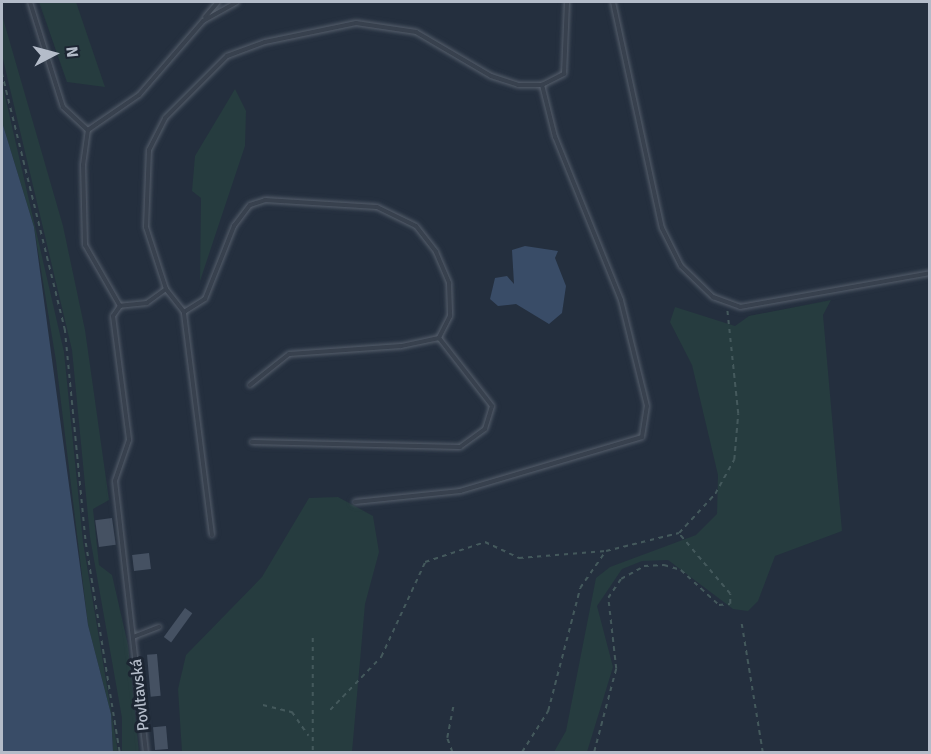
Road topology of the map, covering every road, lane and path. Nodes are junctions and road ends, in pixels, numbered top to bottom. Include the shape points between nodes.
1 (30, 2) edge
2 (218, 2) edge
3 (237, 2) edge
4 (567, 2) edge
5 (613, 2) edge
6 (202, 21) junction
7 (2, 73) edge
8 (542, 85) junction
9 (88, 130) junction
10 (930, 273) edge
11 (166, 289) junction
12 (726, 305) junction
13 (120, 306) junction
14 (184, 312) junction
15 (439, 338) junction
16 (250, 385) dead end
17 (252, 442) dead end
18 (354, 502) dead end
19 (679, 533) junction
20 (212, 535) dead end
21 (606, 551) junction
22 (742, 624) dead end
23 (159, 627) dead end
24 (133, 637) junction
25 (313, 638) dead end
26 (263, 705) dead end
27 (453, 706) dead end
28 (330, 710) dead end
29 (310, 737) junction
30 (120, 753) edge
31 (146, 753) edge
32 (313, 753) edge
33 (452, 753) edge
34 (522, 753) edge
35 (594, 753) edge
36 (763, 753) edge

1 - 9 lane via 63,107
2 - 6 lane
3 - 6 lane
4 - 8 lane via 564,74
5 - 12 lane via 662,228 681,266
6 - 9 lane via 139,95
7 - 30 path via 65,329 86,543
8 - 11 lane via 518,85 491,76 416,32 356,23 265,42 227,56 173,109 148,150 146,226
8 - 18 lane via 555,137 621,300 647,406 642,437 577,461 460,491
9 - 13 lane via 83,165 86,245
10 - 12 lane via 822,296
11 - 13 lane via 147,303
11 - 14 lane
12 - 19 path via 738,414 734,460 715,494
13 - 24 lane, Povltavská via 113,316 129,440 115,481
14 - 15 lane via 206,299 234,225 250,205 265,200 320,199 377,207 416,226 436,252 449,284 450,316
14 - 20 lane
15 - 16 lane via 401,346 289,354
15 - 17 lane via 492,406 484,429 460,447
19 - 21 path
19 - 35 path via 729,594 730,604 719,605 681,570 664,565 644,566 621,579 608,598 616,669
21 - 28 path via 519,558 484,542 425,562 381,657
21 - 34 path via 580,588 548,711
22 - 36 path
23 - 24 lane
24 - 31 lane, Povltavská
25 - 29 path
26 - 29 path via 292,712
27 - 33 path via 447,738
29 - 32 path

